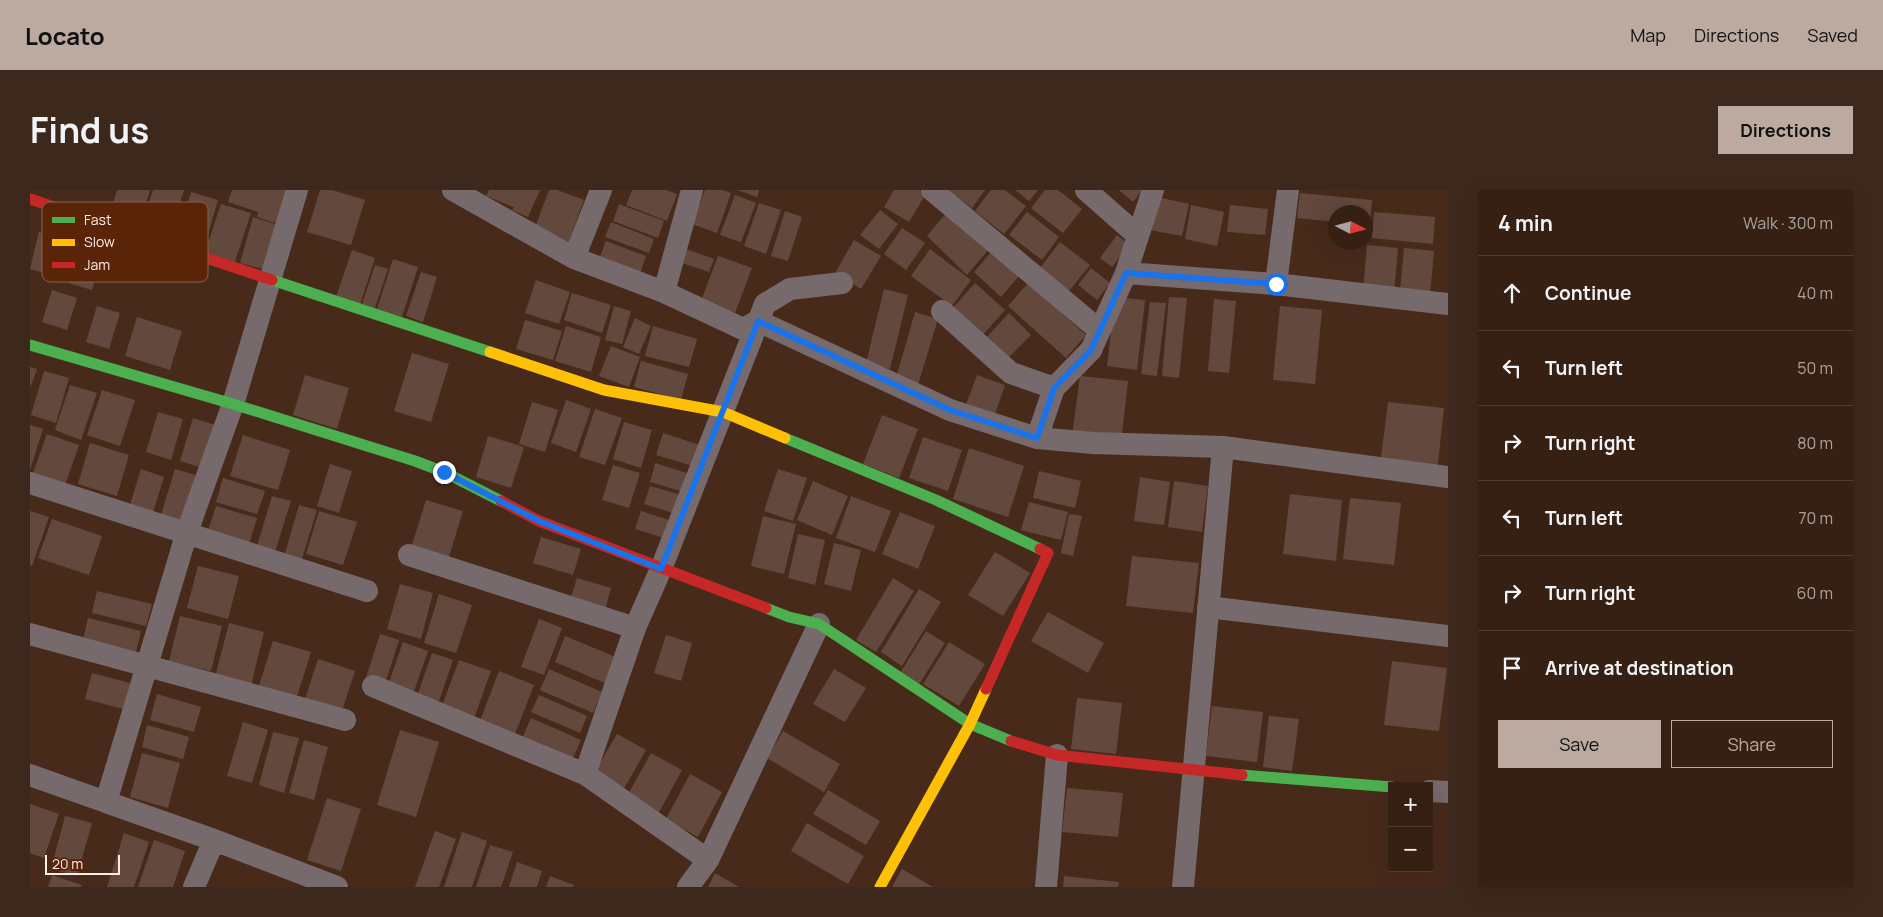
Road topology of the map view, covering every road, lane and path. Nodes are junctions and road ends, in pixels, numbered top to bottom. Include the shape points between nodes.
1 (297, 190) edge
2 (452, 190) edge
3 (601, 190) edge
4 (692, 190) edge
5 (932, 190) edge
6 (1086, 190) edge
7 (1153, 190) edge
8 (1288, 190) edge
9 (30, 199) edge
10 (42, 203) edge
11 (1137, 235) junction
12 (208, 258) edge
13 (574, 258) junction
14 (1126, 273) junction
15 (270, 279) junction
16 (842, 283) dead end
17 (1276, 284) junction
18 (664, 292) junction
19 (1447, 298) edge
20 (942, 311) dead end
21 (758, 321) junction
22 (1099, 330) junction
23 (30, 345) edge
24 (1054, 388) junction
25 (233, 404) junction
26 (723, 412) junction
27 (1037, 438) junction
28 (1223, 448) junction
29 (1448, 477) edge
30 (30, 483) edge
31 (187, 532) junction
32 (409, 555) dead end
33 (661, 569) junction
34 (366, 591) dead end
35 (1208, 607) junction
36 (820, 624) junction
37 (636, 628) junction
38 (30, 634) edge
39 (1448, 636) edge
40 (145, 666) junction
41 (373, 686) dead end
42 (345, 720) dead end
43 (970, 724) junction
44 (1057, 755) junction
45 (1194, 770) junction
46 (585, 774) junction
47 (30, 776) edge
48 (1388, 788) edge
49 (1433, 791) edge
50 (1448, 792) edge
51 (106, 802) junction
52 (214, 840) junction
53 (708, 860) junction
54 (194, 887) edge
55 (337, 887) edge
56 (688, 887) edge
57 (880, 887) edge
58 (1046, 887) edge
59 (1183, 887) edge

1 - 15 street
2 - 13 street
3 - 13 street
4 - 18 street
5 - 22 street
6 - 11 street
7 - 11 street
8 - 17 street
9 - 10 street
11 - 14 street
12 - 15 street
13 - 18 street
14 - 17 street
14 - 22 street
15 - 25 street
15 - 26 street via 604,390
16 - 21 street via 790,289 765,304
17 - 19 street
18 - 21 street via 743,329
20 - 24 street via 1011,373
21 - 26 street
21 - 27 street via 950,410
22 - 24 street via 1091,350
23 - 25 street
24 - 27 street
25 - 31 street
25 - 33 street via 415,460 539,521
26 - 33 street
26 - 43 street via 936,500 1048,553
27 - 28 street
28 - 29 street
28 - 35 street
30 - 31 street
31 - 34 street
31 - 40 street
32 - 37 street
33 - 36 street via 788,618
33 - 37 street
35 - 39 street
35 - 45 street
36 - 43 street
36 - 53 street
37 - 46 street
38 - 40 street
40 - 42 street
40 - 51 street
41 - 46 street
43 - 44 street
43 - 57 street
44 - 45 street
44 - 58 street
45 - 48 street
45 - 59 street
46 - 53 street
47 - 51 street
49 - 50 street
51 - 52 street
52 - 54 street
52 - 55 street
53 - 56 street

